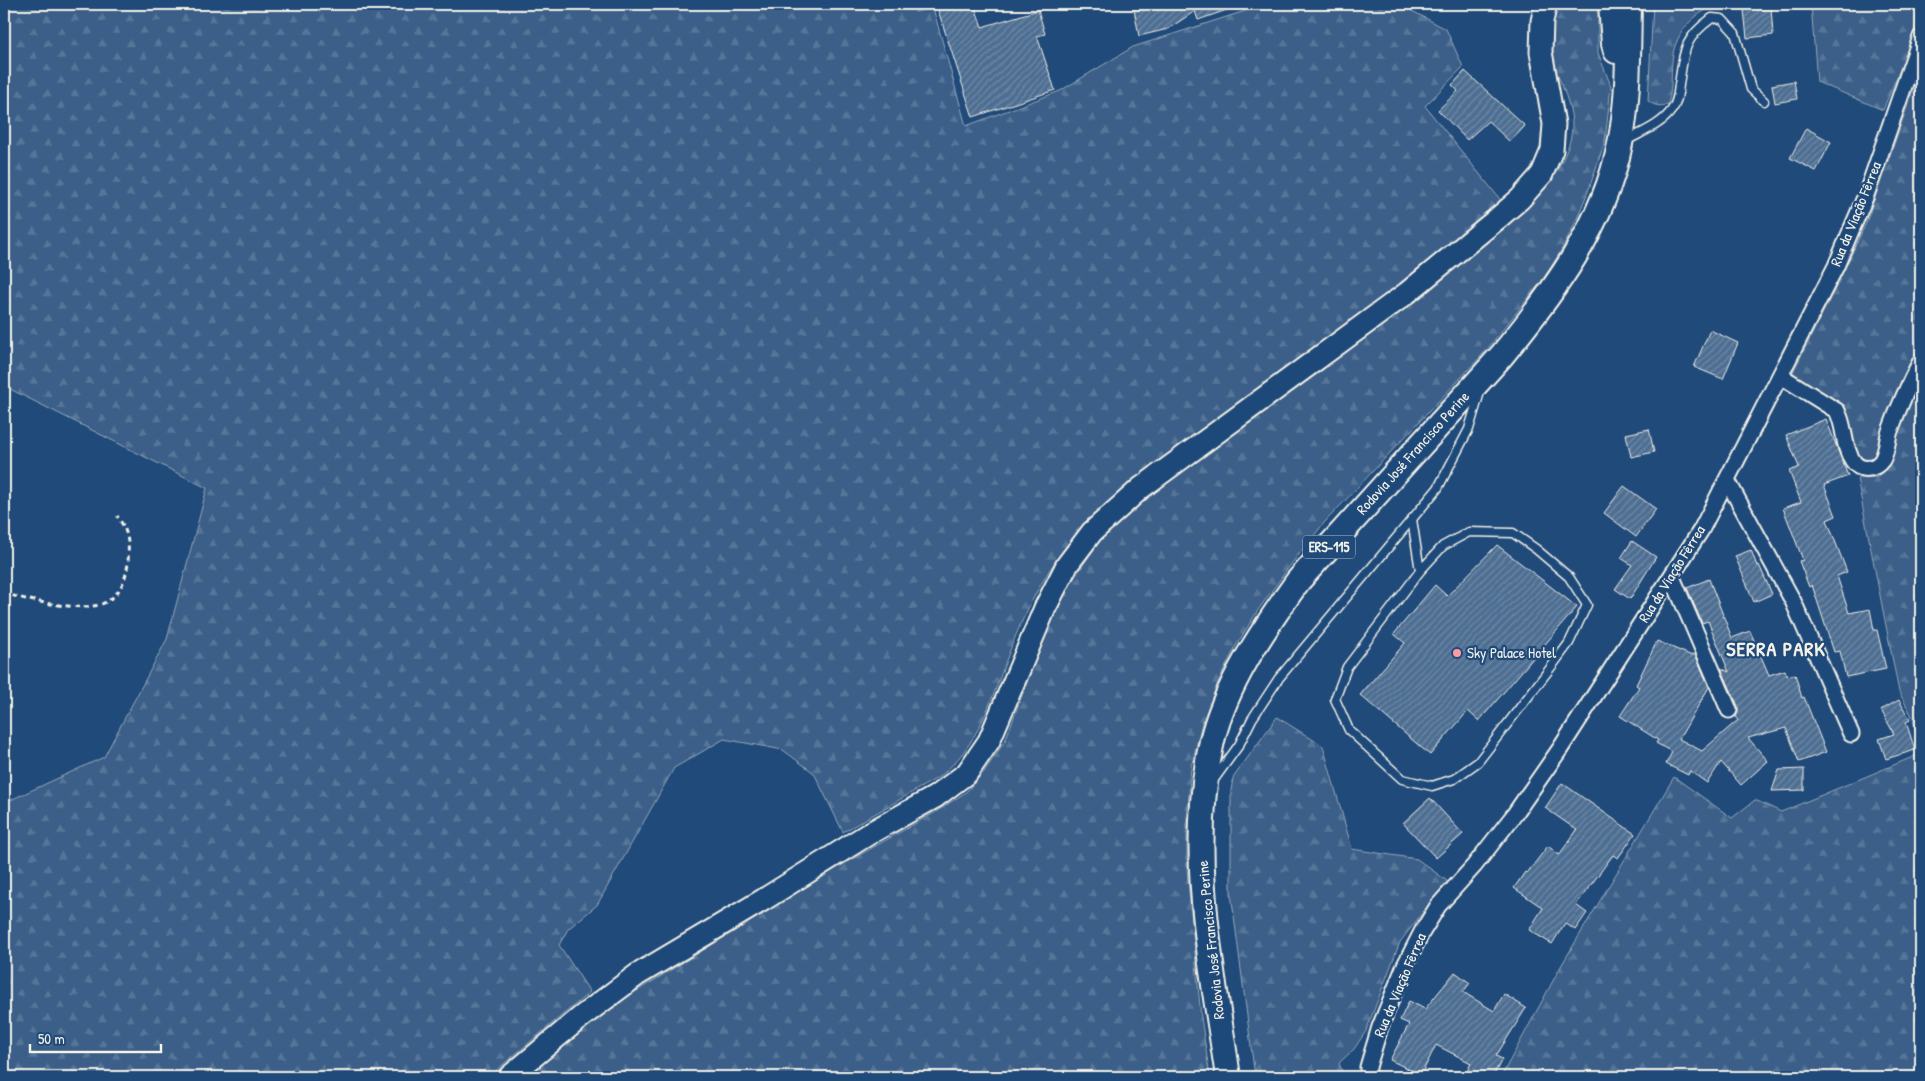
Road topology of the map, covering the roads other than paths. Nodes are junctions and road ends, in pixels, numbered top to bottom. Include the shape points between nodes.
1 (1546, 4) edge
2 (1625, 5) edge
3 (1921, 37) edge
4 (1764, 101) dead end
5 (1620, 145) junction
6 (1921, 361) edge
7 (1485, 373) junction
8 (1781, 376) junction
9 (1727, 480) junction
10 (1412, 520) junction
11 (1420, 571) junction
12 (1672, 577) junction
13 (1728, 710) dead end
14 (1851, 734) dead end
15 (1204, 794) junction
16 (509, 1077) edge
17 (1228, 1077) edge
18 (1368, 1077) edge

1 - 16 main road via 1541,52 1554,124 1552,150 1542,174 1505,212 1407,293 1142,488 1092,532 1068,565 1045,608 989,741 967,772 935,797 637,975
2 - 5 main road, Rodovia José Francisco Perine / ERS-115 via 1614,44 1628,81
3 - 8 street, Rua da Viação Fêrrea via 1866,195 1836,266
4 - 5 lane via 1751,89 1735,33 1722,20 1712,18 1691,36 1684,53 1678,98 1672,110 1665,118
5 - 7 main road, Rodovia José Francisco Perine / ERS-115 via 1596,215 1578,251 1533,317
6 - 8 street via 1901,399 1883,458 1870,468 1854,463 1846,449 1837,411
7 - 10 lane via 1469,429 1438,488
7 - 15 main road, Rodovia José Francisco Perine / ERS-115 via 1298,581 1270,620 1226,703 1212,740
8 - 9 street, Rua da Viação Fêrrea
9 - 12 street, Rua da Viação Fêrrea
9 - 14 street via 1793,601
10 - 11 lane
10 - 15 lane via 1278,678 1239,745
11 - 11 lane via 1443,546 1469,532 1513,533 1569,577 1587,605 1569,644 1478,762 1454,779 1432,786 1402,779 1349,730 1335,699 1347,667
12 - 13 street
12 - 18 street, Rua da Viação Fêrrea via 1519,808 1438,906 1422,932 1380,1027
15 - 17 main road, Rodovia José Francisco Perine / ERS-115 via 1202,889

